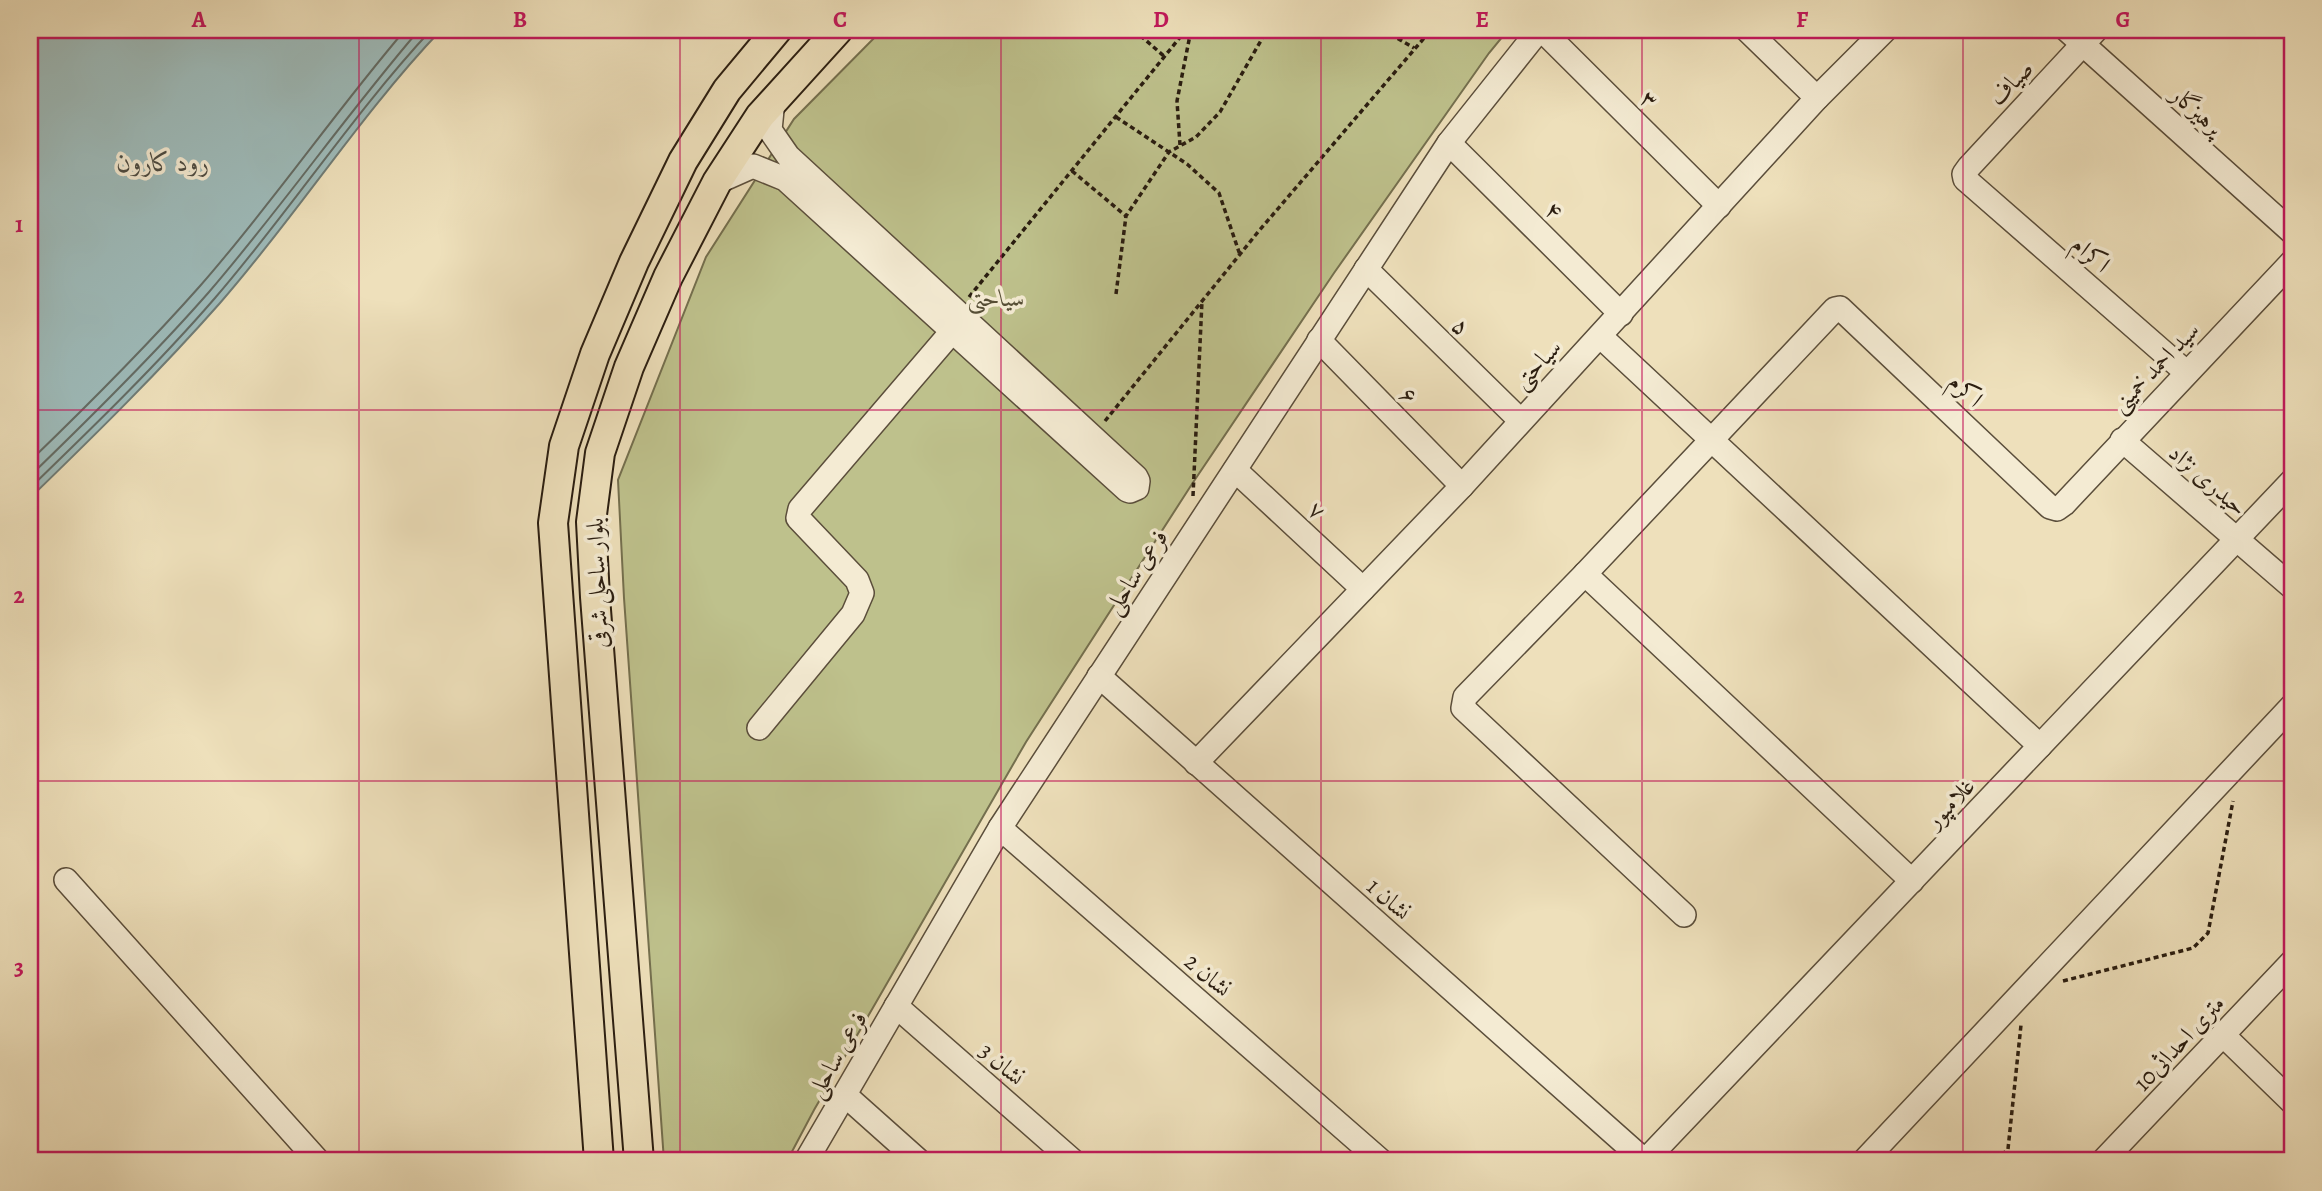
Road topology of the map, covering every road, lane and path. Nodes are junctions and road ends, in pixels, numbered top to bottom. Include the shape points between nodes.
1 (777, 30) edge
2 (838, 30) edge
3 (1135, 30) edge
4 (1189, 30) edge
5 (1267, 30) edge
6 (1382, 30) edge
7 (1431, 30) edge
8 (1541, 30) edge
9 (1747, 30) edge
10 (1885, 30) edge
11 (2082, 34) edge
12 (1415, 48) junction
13 (1165, 57) junction
14 (1817, 98) junction
15 (773, 100) junction
16 (1116, 117) junction
17 (1449, 143) junction
18 (1180, 146) junction
19 (784, 151) junction
20 (1169, 152) junction
21 (1072, 171) junction
22 (770, 173) junction
23 (1964, 174) joint
24 (717, 181) junction
25 (1718, 206) junction
26 (1126, 216) junction
27 (2292, 232) edge
28 (1240, 255) junction
29 (2292, 262) edge
30 (1366, 268) junction
31 (1116, 294) dead end
32 (1202, 301) junction
33 (1622, 314) junction
34 (957, 320) junction
35 (1600, 335) junction
36 (1319, 341) junction
37 (2186, 373) junction
38 (1520, 420) junction
39 (1092, 437) junction
40 (1712, 439) junction
41 (2122, 440) junction
42 (1235, 470) junction
43 (2292, 481) edge
44 (1462, 485) junction
45 (2056, 509) joint
46 (1191, 537) junction
47 (2237, 539) junction
48 (1585, 574) junction
49 (2292, 587) edge
50 (1363, 589) junction
51 (1099, 676) junction
52 (2292, 706) edge
53 (759, 728) dead end
54 (2040, 746) junction
55 (1196, 763) junction
56 (2233, 801) dead end
57 (1000, 828) junction
58 (66, 880) dead end
59 (1912, 881) junction
60 (1685, 915) dead end
61 (2292, 962) edge
62 (2025, 990) junction
63 (895, 1006) junction
64 (2223, 1035) junction
65 (845, 1095) junction
66 (2292, 1102) edge
67 (318, 1161) edge
68 (599, 1161) edge
69 (639, 1161) edge
70 (806, 1161) edge
71 (919, 1161) edge
72 (1073, 1161) edge
73 (1381, 1161) edge
74 (1645, 1161) edge
75 (1864, 1161) edge
76 (1996, 1161) edge
77 (2103, 1161) edge

1 - 68 main road, بلوار ساحلی شرقی via 727,90 683,161 595,354 564,446 553,523
2 - 15 main road, بلوار ساحلی شرقی
3 - 13 path
4 - 13 path
4 - 18 path via 1177,101
5 - 18 path via 1220,112
6 - 12 path
7 - 12 path
8 - 17 street, فرعی ساحلی
8 - 25 street, ۳
9 - 14 street
10 - 14 street, سیاحتی
11 - 23 street, صیاف
11 - 27 street, پرهیزگار
12 - 28 path
13 - 16 path
14 - 25 street, سیاحتی
15 - 19 street via 770,130
15 - 24 main road, بلوار ساحلی شرقی
16 - 20 path
16 - 21 path
17 - 30 street, فرعی ساحلی
17 - 33 street, ۴
18 - 20 path
19 - 22 street
19 - 34 street
20 - 26 path
20 - 28 path via 1219,193
21 - 26 path
21 - 34 path
22 - 24 street via 753,166
22 - 34 street via 785,180
23 - 37 street, اکرام
24 - 69 main road, بلوار ساحلی شرقی via 629,367 600,453 591,522
25 - 33 street, سیاحتی
26 - 31 path
28 - 32 path
29 - 37 street, سید احمد خمینی
30 - 36 street, فرعی ساحلی
30 - 38 street, ۵
32 - 39 path
32 - 46 path
33 - 35 street, سیاحتی
34 - 39 street
34 - 39 street via 1127,490 1138,488 1136,477
34 - 53 street via 800,509 798,518 857,580 862,593 853,614
35 - 38 street, سیاحتی
35 - 40 street
36 - 42 street, فرعی ساحلی
36 - 44 street, ۶
37 - 41 street, سید احمد خمینی
38 - 44 street, سیاحتی
40 - 45 street, اکرم via 1830,312 1840,308
40 - 48 street
40 - 54 street
41 - 45 street, سید احمد خمینی
41 - 47 street, حیدری نژاد
42 - 46 street, فرعی ساحلی
42 - 50 street, ۷
43 - 47 street, غلامپور
44 - 50 street, سیاحتی
46 - 51 street, فرعی ساحلی
47 - 49 street, حیدری نژاد
47 - 54 street, غلامپور
48 - 59 street
48 - 60 street via 1465,696 1463,708
50 - 55 street, سیاحتی
51 - 55 street, نشان 1
51 - 57 street, فرعی ساحلی
52 - 62 street
54 - 59 street, غلامپور
55 - 74 street, نشان 1
56 - 62 path via 2208,933 2193,948
57 - 63 street, فرعی ساحلی
57 - 73 street, نشان 2
58 - 67 street
59 - 74 street, غلامپور
61 - 64 street, 10متری احداثی
62 - 75 street
62 - 76 path via 2008,1149
63 - 65 street, فرعی ساحلی
63 - 72 street, نشان 3
64 - 66 street
64 - 77 street, 10متری احداثی
65 - 70 street, فرعی ساحلی
65 - 71 street

